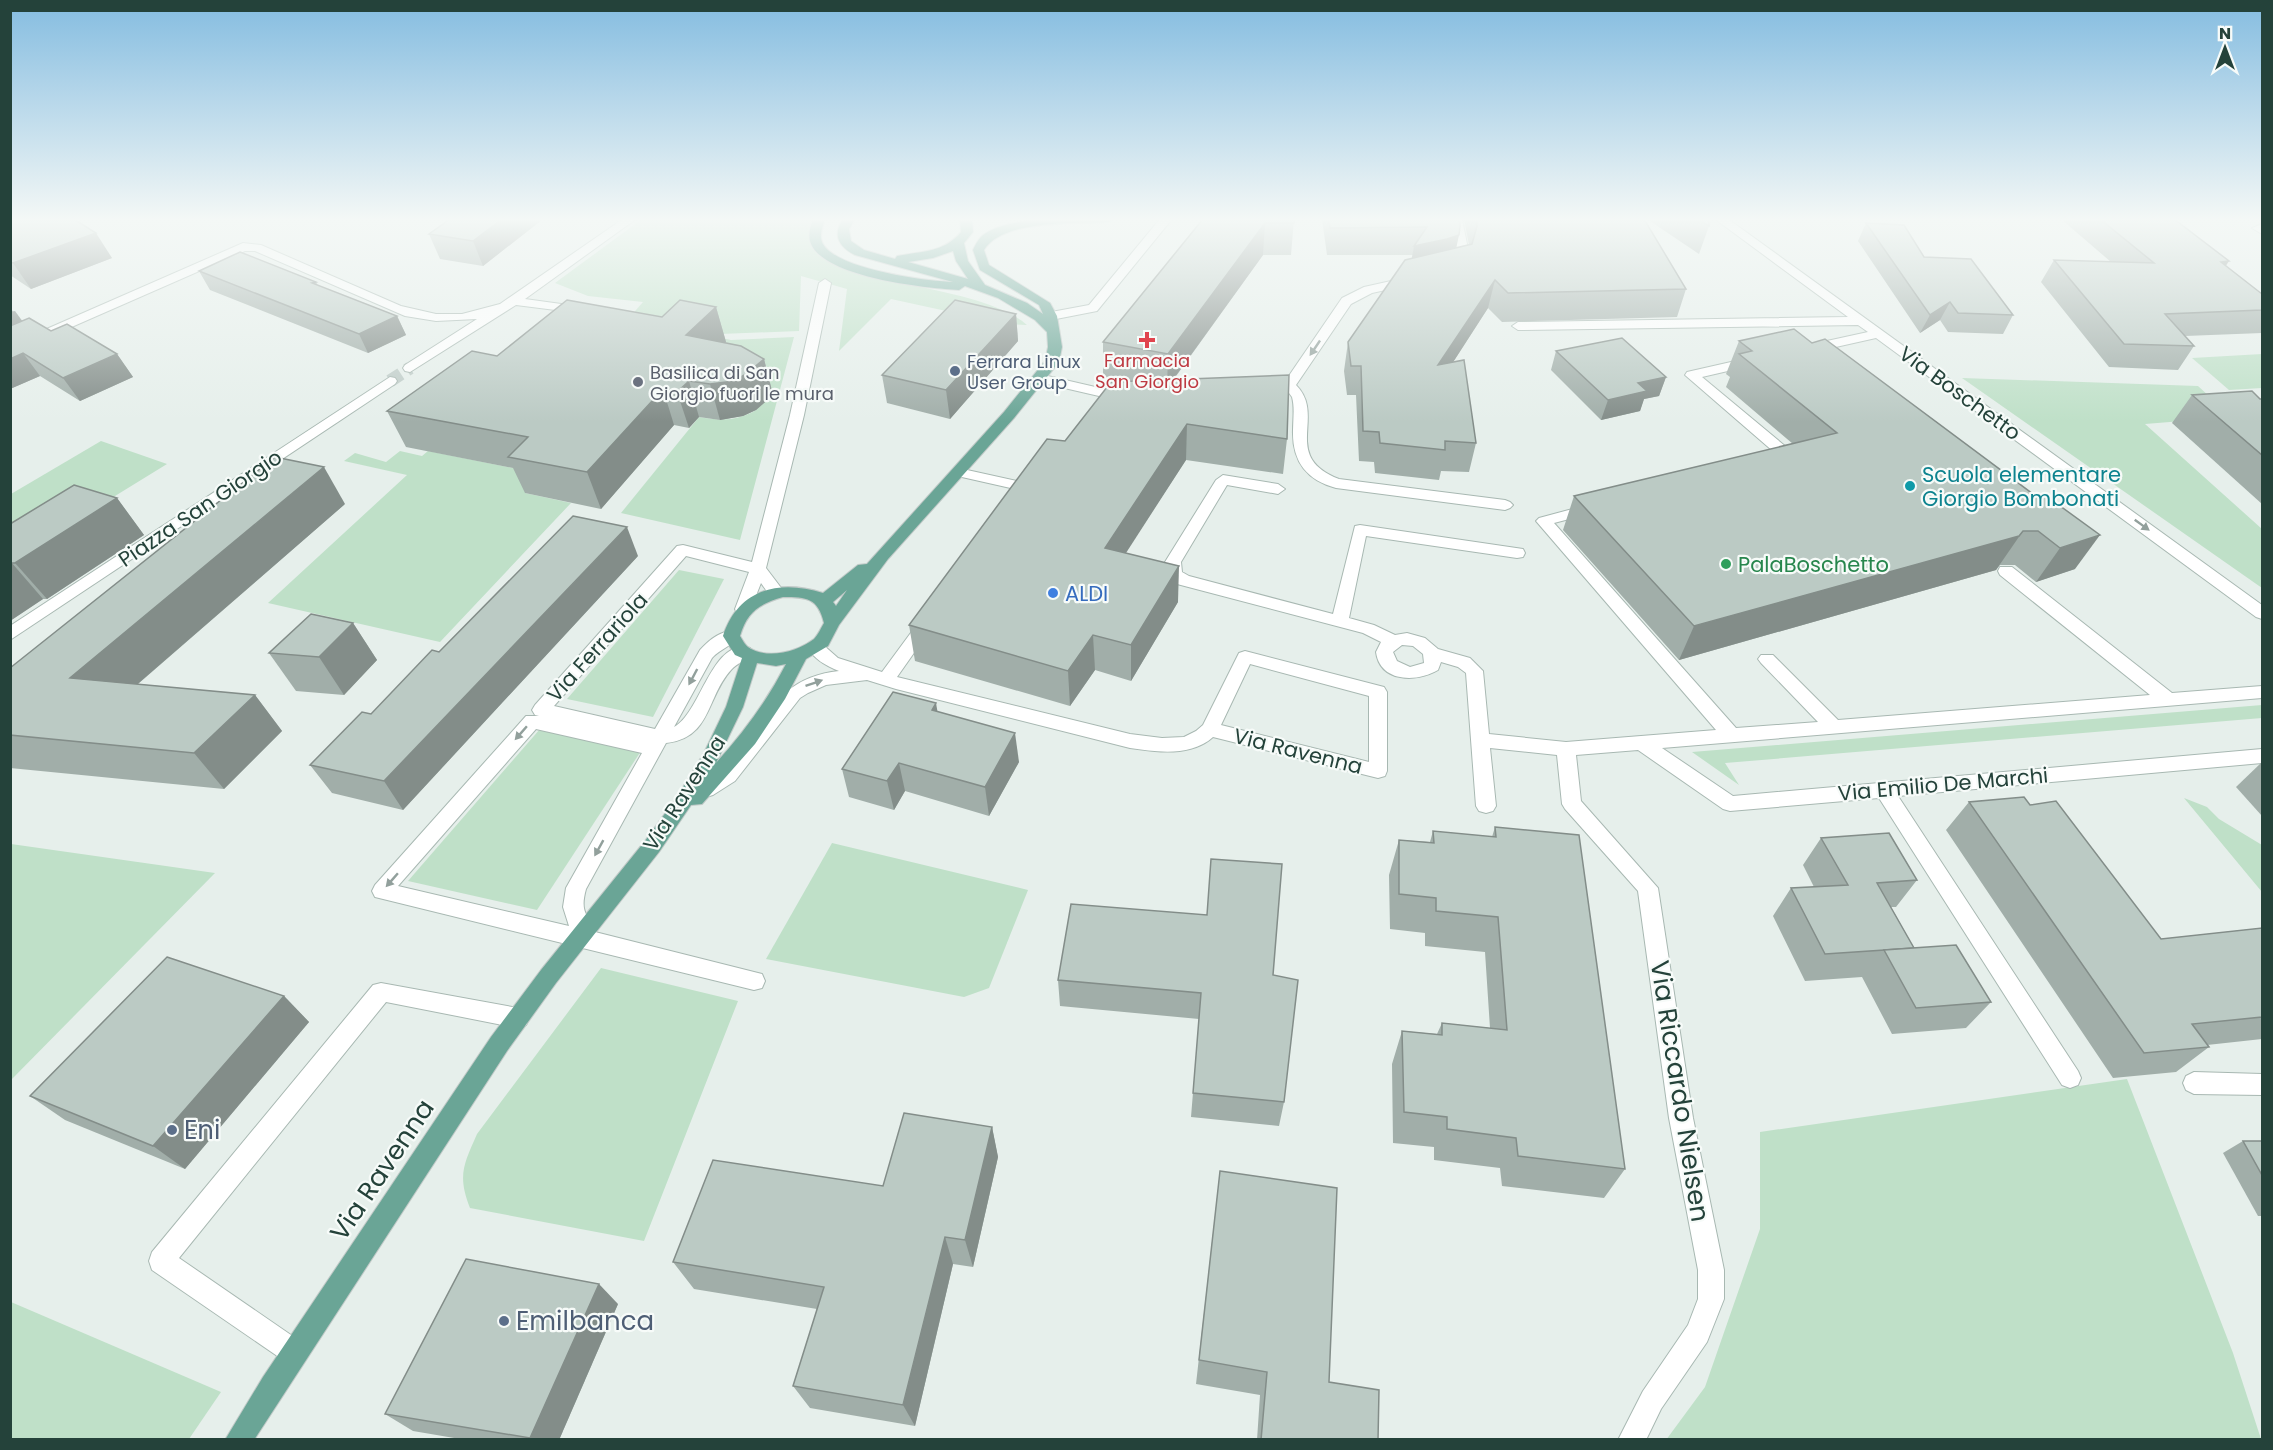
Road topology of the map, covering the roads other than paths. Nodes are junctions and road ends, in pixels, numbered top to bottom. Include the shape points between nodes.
1 (153, 287) edge
2 (346, 287) edge
3 (534, 287) edge
4 (824, 287) edge
5 (981, 287) edge
6 (1017, 287) edge
7 (1110, 287) edge
8 (1386, 287) edge
9 (1814, 287) edge
10 (514, 301) junction
11 (500, 308) junction
12 (594, 313) edge
13 (1052, 316) junction
14 (1861, 321) junction
15 (1518, 326) dead end
16 (1053, 332) junction
17 (1878, 334) junction
18 (10, 350) edge
19 (1794, 352) edge
20 (1771, 357) edge
21 (410, 368) tunnel mouth
22 (1039, 378) junction
23 (390, 381) tunnel mouth
24 (1289, 386) junction
25 (1257, 398) edge
26 (1142, 401) edge
27 (1769, 465) edge
28 (958, 472) junction
29 (1278, 489) dead end
30 (1611, 504) edge
31 (1505, 505) dead end
32 (1011, 506) edge
33 (1517, 553) dead end
34 (882, 555) junction
35 (758, 569) junction
36 (2006, 572) edge
37 (777, 592) junction
38 (823, 601) junction
39 (743, 609) junction
40 (937, 609) edge
41 (2262, 613) edge
42 (1340, 621) junction
43 (832, 623) junction
44 (10, 634) edge
45 (731, 636) junction
46 (1394, 641) junction
47 (807, 651) junction
48 (747, 654) junction
49 (1433, 654) junction
50 (1767, 659) dead end
51 (880, 678) junction
52 (2262, 692) edge
53 (2169, 700) junction
54 (1834, 727) junction
55 (1210, 729) junction
56 (1732, 736) junction
57 (1481, 740) junction
58 (658, 743) junction
59 (1641, 743) junction
60 (1566, 749) junction
61 (2262, 756) edge
62 (1884, 790) junction
63 (699, 794) junction
64 (1486, 806) dead end
65 (640, 861) junction
66 (583, 935) junction
67 (754, 981) dead end
68 (518, 1018) junction
69 (2070, 1078) dead end
70 (2193, 1083) dead end
71 (2262, 1085) edge
72 (296, 1353) junction
73 (238, 1440) edge
74 (1631, 1440) edge

1 - 18 street
2 - 11 street via 420,316 468,317
3 - 10 street
4 - 35 street
5 - 16 main road via 1046,320
6 - 13 main road via 1044,303
7 - 13 street via 1093,308
8 -> 24 street via 1351,297
9 - 14 street, Via Boschetto
10 - 11 street
10 - 12 street
11 - 21 street
13 - 16 main road, Via Ravenna
14 - 15 street
14 - 17 street, Via Boschetto
16 - 22 main road, Via Ravenna via 1052,362
17 - 19 street
17 -> 41 street, Via Boschetto
20 - 27 street via 1692,375 1792,459
22 - 26 street
22 - 28 main road, Via Ravenna
23 - 44 street, Piazza San Giorgio
24 - 25 street via 1274,396
24 - 31 street via 1299,396 1302,454 1314,474 1336,483
28 - 32 street via 1025,487
28 - 34 main road, Via Ravenna
29 - 42 street via 1223,480 1173,562 1174,574 1183,580
30 - 56 street via 1544,521
33 - 42 street via 1360,530
34 - 38 main road, Via Ravenna
34 - 43 main road, Via Ravenna
35 - 37 street
35 - 39 street
35 - 58 street, Via Ferrariola via 683,550 541,710
36 - 53 street
37 - 38 main road via 803,592
37 - 39 main road
38 - 43 main road via 831,611
39 - 45 main road via 736,617
40 - 51 street
42 - 46 street
43 - 47 main road, Via Ravenna via 827,636
45 - 48 main road
45 -> 58 street via 706,654
46 - 49 street via 1416,640
46 - 49 street via 1384,648 1385,659 1403,672 1427,670 1432,666
47 - 48 main road via 776,660
47 - 51 street, Via Ravenna
47 - 63 main road, Via Ravenna via 749,739
48 - 58 street via 724,666 687,730
48 - 65 main road, Via Ravenna via 744,685 718,743
49 - 57 street via 1464,662 1474,671
50 - 54 street
51 - 55 street, Via Ravenna via 1144,743 1187,742
63 -> 51 street, Via Ravenna via 728,776 802,687 833,678
52 - 53 street
53 - 54 street
54 - 56 street
55 - 55 street, Via Ravenna via 1333,760 1378,771 1378,692 1245,657
56 - 59 street
57 - 60 street
57 - 64 street
58 -> 66 street via 576,888 573,916
58 -> 66 street via 532,720 382,891
59 - 60 street
59 - 62 street, Via Emilio De Marchi via 1730,804
60 - 74 street, Via Riccardo Nielsen via 1572,804 1648,888 1681,1118 1711,1270 1712,1299 1698,1333
61 - 62 street, Via Emilio De Marchi
62 - 69 street
63 - 65 main road, Via Ravenna
65 - 66 main road, Via Ravenna
66 - 67 street
66 - 68 main road, Via Ravenna
68 - 72 main road, Via Ravenna
68 - 72 street via 381,992 161,1261
70 - 71 street
72 - 73 main road, Via Ravenna

